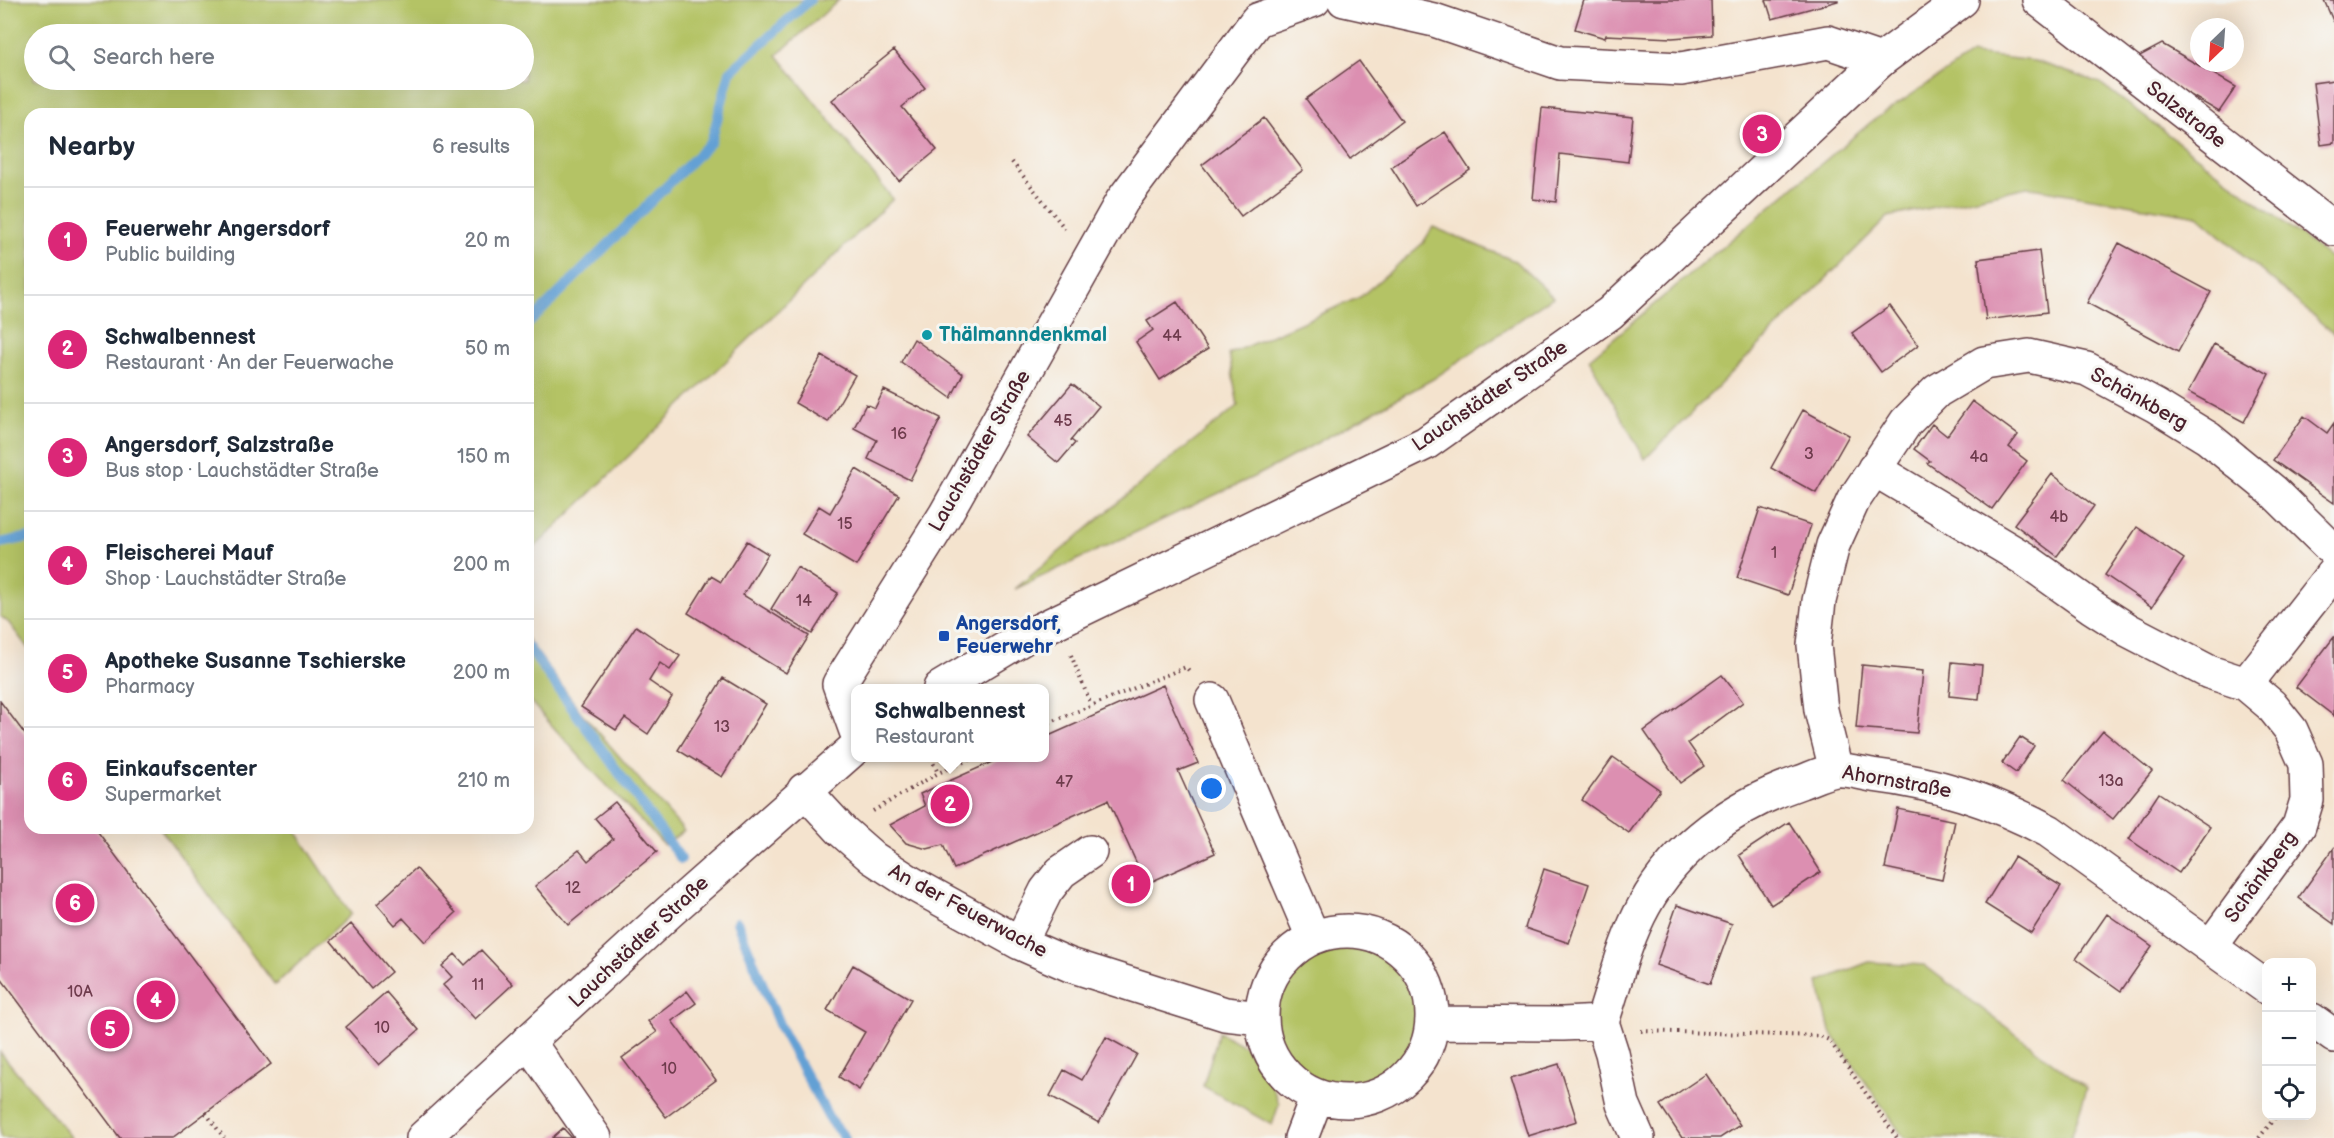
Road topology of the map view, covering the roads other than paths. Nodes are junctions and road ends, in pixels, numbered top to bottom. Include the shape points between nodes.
1 (1314, 0) edge
2 (1344, 0) edge
3 (1962, 0) edge
4 (2039, 0) edge
5 (1251, 10) edge
6 (1437, 10) edge
7 (1881, 60) junction
8 (2334, 229) edge
9 (1874, 469) junction
10 (2334, 551) edge
11 (2334, 572) edge
12 (947, 684) edge
13 (2246, 684) junction
14 (1212, 700) dead end
15 (851, 719) edge
16 (851, 750) edge
17 (1836, 770) junction
18 (804, 790) junction
19 (1090, 852) dead end
20 (1313, 937) junction
21 (1020, 943) junction
22 (2211, 946) junction
23 (2262, 984) edge
24 (1261, 1018) junction
25 (1602, 1022) junction
26 (1433, 1023) junction
27 (2316, 1023) edge
28 (2334, 1036) edge
29 (528, 1041) junction
30 (1317, 1096) junction
31 (423, 1138) edge
32 (595, 1138) edge
33 (1301, 1138) edge
34 (1638, 1138) edge

1 - 5 street, Lauchstädter Straße
2 - 6 street
3 - 7 street, Lauchstädter Straße
4 - 8 street, Salzstraße
5 - 15 street, Lauchstädter Straße via 1122,201 936,531 839,684
6 - 7 street via 1560,63 1681,69 1828,42
7 - 12 street, Lauchstädter Straße via 1610,313 1426,443 1025,637
9 - 10 street, Schänkberg via 1906,422 1937,391 1984,363 2029,356 2087,369 2208,438 2273,491
9 - 13 street, Schänkberg via 2023,558 2128,630 2209,672
9 - 17 street, Schänkberg via 1853,501 1833,545 1819,601 1814,645 1819,700
11 - 13 street
13 - 22 street, Schänkberg via 2271,705 2291,730 2306,764 2307,800 2299,826
14 - 20 street
16 - 18 street, Lauchstädter Straße
17 - 22 street, Ahornstraße via 1943,787 2013,812 2049,831
17 - 25 street, Ahornstraße via 1745,805 1711,827 1683,854 1644,905 1629,937
18 - 21 street, An der Feuerwache via 873,858
18 - 29 street, Lauchstädter Straße
19 - 21 street via 1061,872 1046,891
20 - 24 street via 1295,947 1275,970 1263,998
20 - 26 street via 1337,930 1362,931 1386,939 1422,973 1431,997
21 - 24 street, An der Feuerwache via 1070,964 1225,1014
22 - 23 street, Ahornstraße
24 - 30 street via 1266,1043 1277,1066 1294,1084
25 - 26 street
25 - 34 street via 1623,1104
26 - 30 street via 1427,1048 1414,1071 1394,1089 1369,1099 1343,1102
27 - 28 street
29 - 31 street, Lauchstädter Straße
29 - 32 street
30 - 33 street

